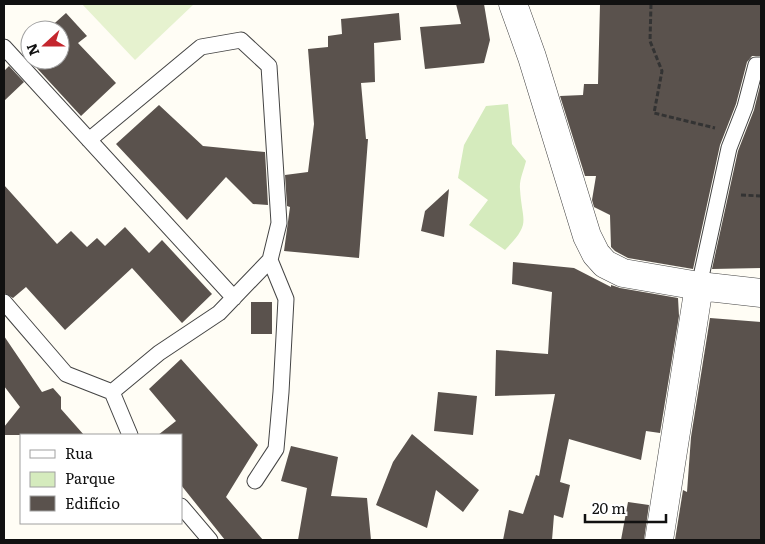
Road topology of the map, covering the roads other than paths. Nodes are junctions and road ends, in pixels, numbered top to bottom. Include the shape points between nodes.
1 (513, 4) edge
2 (4, 47) edge
3 (761, 65) edge
4 (89, 140) junction
5 (270, 260) junction
6 (699, 286) junction
7 (761, 293) edge
8 (234, 298) junction
9 (4, 302) edge
10 (112, 392) junction
11 (130, 434) edge
12 (255, 481) dead end
13 (182, 507) edge
14 (210, 540) edge
15 (659, 540) edge

1 - 6 street via 587,236 596,254 605,264 623,273
2 - 4 lane
3 - 6 lane via 756,65 745,107 729,148
4 - 5 lane via 201,47 242,40 269,66 278,223
4 - 8 lane
5 - 8 lane
5 - 12 lane via 286,299 281,392 276,449
6 - 7 street
6 - 15 street
8 - 10 lane via 219,313 159,353
9 - 10 lane via 66,374
10 - 11 lane
13 - 14 lane

